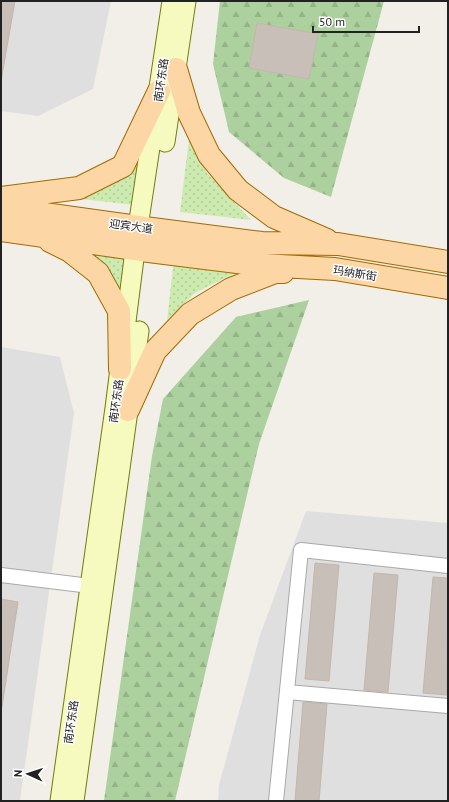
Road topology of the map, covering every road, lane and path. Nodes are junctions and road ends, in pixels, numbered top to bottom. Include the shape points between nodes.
1 (172, 1) edge
2 (186, 1) edge
3 (176, 69) junction
4 (159, 91) junction
5 (1, 198) edge
6 (1, 208) edge
7 (145, 228) junction
8 (1, 230) edge
9 (39, 235) junction
10 (338, 244) junction
11 (143, 250) junction
12 (448, 262) edge
13 (261, 265) joint
14 (335, 269) junction
15 (448, 288) edge
16 (120, 369) junction
17 (128, 410) junction
18 (448, 566) edge
19 (1, 575) edge
20 (90, 586) junction
21 (287, 692) junction
22 (448, 706) edge
23 (60, 801) edge
24 (74, 801) edge
25 (276, 801) edge

1 - 4 main road, 南环东路
2 - 3 main road, 南环东路
3 - 7 main road, 南环东路
3 - 10 main road via 189,113 209,155 238,190 274,217
4 - 5 main road via 123,166 79,188
4 - 7 main road, 南环东路
6 - 7 main road, 迎宾大道
7 - 10 main road, 迎宾大道 via 262,243
7 - 11 main road, 南环东路
8 - 9 main road, 迎宾大道
9 - 11 main road, 迎宾大道
9 - 16 main road via 70,251 98,273 119,311
10 - 12 main road
11 - 13 main road, 迎宾大道
11 - 16 main road, 南环东路
11 - 17 main road, 南环东路
13 - 14 main road, 玛纳斯街
14 - 15 main road, 玛纳斯街
14 - 17 main road via 275,272 231,288 190,314 155,352
16 - 20 main road, 南环东路
17 - 24 main road, 南环东路
18 - 21 street via 301,550
19 - 20 street
20 - 23 main road, 南环东路
21 - 22 street
21 - 25 street

